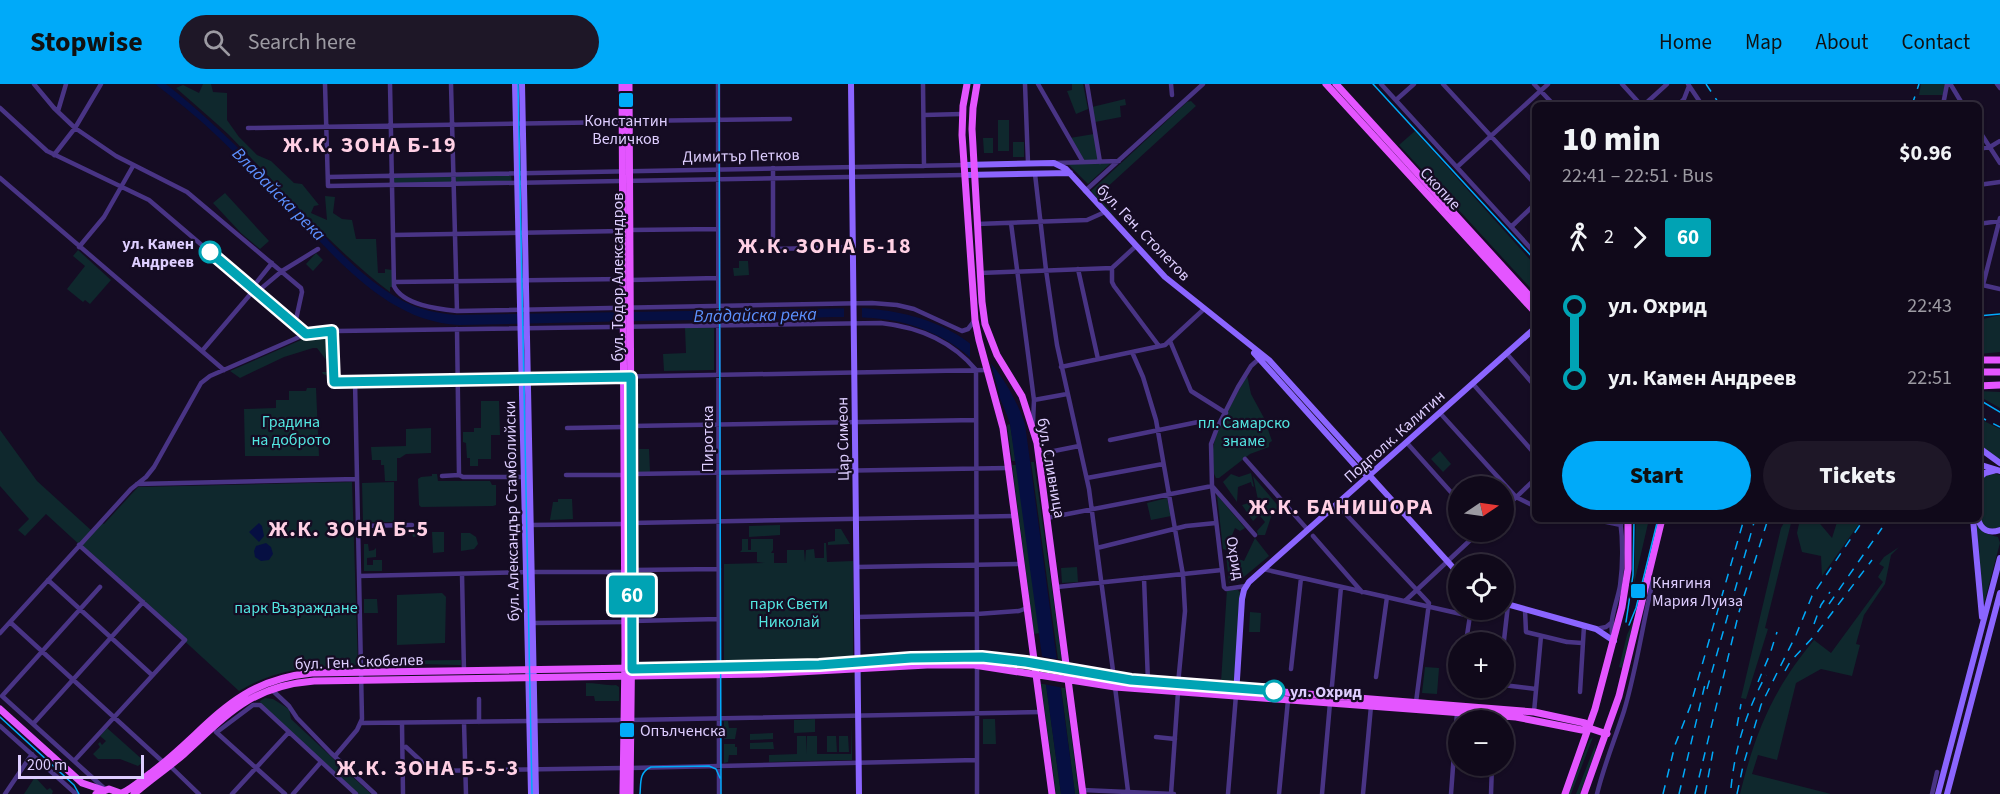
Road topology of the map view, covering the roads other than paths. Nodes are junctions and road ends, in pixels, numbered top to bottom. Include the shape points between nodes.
1 (34, 84) edge
2 (66, 84) edge
3 (101, 84) edge
4 (325, 84) edge
5 (390, 84) edge
6 (451, 84) edge
7 (515, 84) edge
8 (522, 84) edge
9 (622, 84) edge
10 (629, 84) edge
11 (718, 84) edge
12 (851, 84) edge
13 (923, 84) edge
14 (977, 84) edge
15 (1025, 84) edge
16 (1038, 84) edge
17 (1088, 84) edge
18 (1171, 84) edge
19 (1203, 84) edge
20 (1326, 84) edge
21 (1336, 84) edge
22 (1381, 84) edge
23 (1414, 84) edge
24 (1443, 84) edge
25 (1534, 84) edge
26 (1548, 84) edge
27 (1622, 84) edge
28 (1667, 84) edge
29 (1950, 84) edge
30 (1997, 84) edge
31 (1688, 85) edge
32 (966, 86) edge
33 (2000, 88) edge
34 (1541, 91) junction
35 (1172, 95) dead end
36 (1396, 100) junction
37 (1551, 102) edge
38 (1639, 102) edge
39 (1646, 102) edge
40 (1681, 102) edge
41 (1700, 102) edge
42 (1944, 102) edge
43 (1962, 102) edge
44 (0, 108) edge
45 (58, 111) junction
46 (962, 114) junction
47 (924, 115) junction
48 (790, 118) dead end
49 (718, 120) junction
50 (626, 122) junction
51 (519, 124) junction
52 (453, 125) junction
53 (390, 126) junction
54 (75, 128) junction
55 (248, 128) dead end
56 (326, 128) junction
57 (1982, 135) edge
58 (1491, 136) junction
59 (2000, 141) edge
60 (1990, 147) junction
61 (1982, 148) edge
62 (54, 155) junction
63 (1119, 160) junction
64 (1083, 162) junction
65 (1101, 162) junction
66 (1028, 163) junction
67 (1054, 163) junction
68 (2000, 163) edge
69 (133, 165) junction
70 (964, 165) junction
71 (974, 165) junction
72 (924, 166) junction
73 (852, 167) junction
74 (1457, 167) junction
75 (773, 168) junction
76 (718, 169) junction
77 (626, 171) junction
78 (520, 174) junction
79 (1035, 174) junction
80 (1070, 174) junction
81 (454, 175) junction
82 (964, 175) junction
83 (974, 175) junction
84 (392, 176) junction
85 (852, 176) junction
86 (327, 177) junction
87 (0, 178) edge
88 (773, 178) junction
89 (718, 179) junction
90 (626, 181) junction
91 (1532, 181) edge
92 (2000, 182) edge
93 (521, 183) junction
94 (454, 184) junction
95 (1982, 184) edge
96 (121, 186) junction
97 (392, 186) junction
98 (1085, 191) junction
99 (1532, 208) edge
100 (1105, 212) junction
101 (2000, 220) edge
102 (1041, 222) junction
103 (1011, 223) junction
104 (1982, 223) edge
105 (978, 224) junction
106 (1511, 227) junction
107 (718, 229) junction
108 (626, 231) junction
109 (522, 233) junction
110 (455, 234) junction
111 (393, 235) junction
112 (1136, 246) junction
113 (79, 247) junction
114 (853, 247) junction
115 (318, 249) dead end
116 (1532, 250) edge
117 (272, 263) junction
118 (1112, 268) junction
119 (1078, 269) junction
120 (1046, 270) junction
121 (282, 271) junction
122 (1017, 272) junction
123 (980, 273) junction
124 (718, 278) junction
125 (627, 279) junction
126 (523, 281) junction
127 (1982, 281) edge
128 (456, 282) junction
129 (394, 284) junction
130 (1982, 284) edge
131 (2000, 289) edge
132 (254, 290) junction
133 (1532, 299) edge
134 (854, 305) junction
135 (719, 307) junction
136 (627, 308) junction
137 (1204, 309) junction
138 (1532, 309) edge
139 (524, 310) junction
140 (457, 311) junction
141 (975, 320) junction
142 (854, 321) junction
143 (719, 323) junction
144 (295, 324) junction
145 (627, 325) junction
146 (524, 327) junction
147 (458, 329) junction
148 (332, 331) junction
149 (1532, 331) edge
150 (306, 334) junction
151 (1170, 341) junction
152 (1159, 346) junction
153 (202, 351) junction
154 (1132, 352) junction
155 (1507, 354) junction
156 (1261, 357) junction
157 (1098, 359) junction
158 (2000, 359) edge
159 (1982, 360) edge
160 (1061, 367) junction
161 (224, 370) junction
162 (981, 370) junction
163 (1982, 372) edge
164 (2000, 372) edge
165 (855, 373) junction
166 (719, 375) junction
167 (627, 377) junction
168 (525, 379) junction
169 (458, 380) junction
170 (355, 381) junction
171 (1532, 383) edge
172 (1473, 384) junction
173 (1982, 386) edge
174 (2000, 387) edge
175 (1067, 394) junction
176 (1034, 400) junction
177 (1226, 413) junction
178 (1440, 413) junction
179 (976, 420) junction
180 (855, 423) junction
181 (1033, 425) junction
182 (719, 426) junction
183 (628, 427) junction
184 (567, 428) dead end
185 (1216, 428) junction
186 (1158, 429) junction
187 (1110, 440) dead end
188 (1407, 443) junction
189 (1079, 446) junction
190 (1532, 451) edge
191 (1982, 452) edge
192 (1039, 454) junction
193 (1245, 459) dead end
194 (1164, 464) junction
195 (1982, 465) edge
196 (976, 468) junction
197 (1009, 468) junction
198 (1999, 468) edge
199 (856, 470) junction
200 (719, 473) junction
201 (459, 475) junction
202 (566, 475) dead end
203 (628, 475) junction
204 (442, 476) dead end
205 (1370, 476) junction
206 (1982, 476) edge
207 (527, 477) junction
208 (1087, 478) junction
209 (357, 479) junction
210 (1532, 482) edge
211 (137, 484) junction
212 (1212, 486) junction
213 (1448, 489) edge
214 (1169, 494) junction
215 (1516, 497) junction
216 (1532, 505) edge
217 (1092, 510) junction
218 (1342, 510) dead end
219 (1015, 516) junction
220 (976, 517) junction
221 (1047, 518) junction
222 (856, 519) junction
223 (719, 522) junction
224 (1661, 522) edge
225 (1973, 522) edge
226 (1979, 522) edge
227 (1216, 523) junction
228 (628, 524) junction
229 (1626, 524) edge
230 (412, 525) dead end
231 (528, 525) junction
232 (358, 526) junction
233 (1175, 529) junction
234 (2000, 530) edge
235 (1311, 533) junction
236 (1255, 535) dead end
237 (1468, 542) edge
238 (80, 545) junction
239 (1096, 548) junction
240 (2000, 558) edge
241 (1447, 561) junction
242 (1022, 564) junction
243 (976, 565) junction
244 (857, 567) junction
245 (719, 569) junction
246 (1263, 569) junction
247 (1222, 570) junction
248 (628, 571) junction
249 (529, 572) junction
250 (462, 574) junction
251 (1183, 575) junction
252 (359, 576) junction
253 (1649, 576) junction
254 (1144, 578) junction
255 (1301, 578) junction
256 (48, 580) junction
257 (1101, 583) junction
258 (1246, 586) junction
259 (100, 587) dead end
260 (1057, 587) junction
261 (1341, 587) junction
262 (1417, 590) junction
263 (1362, 591) junction
264 (2000, 593) edge
265 (1387, 597) junction
266 (1406, 600) junction
267 (143, 602) junction
268 (1998, 604) edge
269 (1429, 606) junction
270 (1514, 607) edge
271 (1027, 608) junction
272 (80, 609) junction
273 (1525, 610) junction
274 (1448, 611) edge
275 (977, 614) junction
276 (857, 617) junction
277 (719, 619) junction
278 (628, 621) junction
279 (10, 622) junction
280 (533, 623) junction
281 (1611, 623) junction
282 (1982, 623) junction
283 (1584, 626) junction
284 (1596, 629) junction
285 (0, 633) edge
286 (1541, 636) junction
287 (111, 637) junction
288 (1614, 641) junction
289 (1582, 643) junction
290 (42, 652) junction
291 (977, 661) junction
292 (1037, 664) junction
293 (857, 666) junction
294 (1065, 669) junction
295 (1291, 669) dead end
296 (719, 671) junction
297 (464, 672) junction
298 (628, 672) junction
299 (531, 674) junction
300 (152, 675) junction
301 (1038, 676) junction
302 (360, 677) junction
303 (1376, 677) dead end
304 (1114, 678) junction
305 (72, 681) junction
306 (1066, 681) junction
307 (1148, 682) junction
308 (1514, 686) edge
309 (1115, 687) junction
310 (1178, 688) junction
311 (271, 689) junction
312 (1536, 689) junction
313 (1236, 692) junction
314 (1580, 692) dead end
315 (1, 695) edge
316 (479, 699) dead end
317 (1331, 699) junction
318 (1287, 700) junction
319 (1416, 702) junction
320 (1371, 706) junction
321 (0, 709) edge
322 (1041, 712) junction
323 (1448, 712) edge
324 (1534, 712) junction
325 (976, 714) junction
326 (858, 716) junction
327 (113, 717) junction
328 (1514, 717) edge
329 (719, 718) junction
330 (628, 720) junction
331 (532, 721) junction
332 (464, 722) junction
333 (479, 722) junction
334 (361, 723) junction
335 (33, 724) junction
336 (402, 724) junction
337 (0, 726) edge
338 (1589, 728) junction
339 (214, 731) junction
340 (289, 732) junction
341 (1607, 734) junction
342 (1156, 738) dead end
343 (1175, 739) junction
344 (406, 747) dead end
345 (32, 754) junction
346 (335, 756) junction
347 (976, 760) junction
348 (74, 761) junction
349 (321, 762) junction
350 (859, 763) junction
351 (167, 765) junction
352 (719, 766) junction
353 (256, 767) junction
354 (627, 768) junction
355 (533, 770) junction
356 (465, 771) junction
357 (1937, 772) dead end
358 (1452, 776) edge
359 (1492, 776) edge
360 (82, 783) junction
361 (102, 791) edge
362 (1128, 791) junction
363 (1083, 792) edge
364 (4, 794) edge
365 (76, 794) edge
366 (88, 794) edge
367 (122, 794) edge
368 (134, 794) edge
369 (199, 794) edge
370 (232, 794) edge
371 (285, 794) edge
372 (293, 794) edge
373 (356, 794) edge
374 (375, 794) edge
375 (403, 794) edge
376 (466, 794) edge
377 (531, 794) edge
378 (536, 794) edge
379 (623, 794) edge
380 (630, 794) edge
381 (719, 794) edge
382 (859, 794) edge
383 (977, 794) edge
384 (1052, 794) edge
385 (1172, 794) edge
386 (1228, 794) edge
387 (1279, 794) edge
388 (1322, 794) edge
389 (1364, 794) edge
390 (1451, 794) edge
391 (1491, 794) edge
392 (1564, 794) edge
393 (1584, 794) edge
394 (1597, 794) edge
395 (1932, 794) edge
396 (1938, 794) edge
397 (1947, 794) edge

1 - 45 street
2 - 45 street
3 - 54 street
4 - 56 street
5 - 53 street
6 - 52 street
7 - 51 street, бул. Александър Стамболийски
8 - 51 street, бул. Александър Стамболийски
9 - 50 main road, бул. Тодор Александров
10 - 50 main road, бул. Тодор Александров
11 - 49 street, Пиротска
12 - 73 street, Цар Симеон
13 - 47 street
14 - 71 main road, бул. Сливница via 972,114
15 - 66 street
16 - 64 street
17 - 65 street
18 - 35 street
19 - 63 street
20 - 138 main road, Скопие
21 - 133 main road, Скопие
22 - 36 street, Скопие
23 - 36 street
24 - 58 street
25 - 34 street
26 - 34 street
27 - 38 street
28 - 39 street
29 - 42 street
29 - 43 street
30 - 33 street
31 - 40 street
31 - 41 street
32 - 46 main road
34 - 37 street
34 - 58 street
36 - 74 street, Скопие
44 - 62 street
45 - 54 street
46 - 47 street
46 - 70 main road
47 - 72 street
48 - 49 street
49 - 50 street
49 - 76 street, Пиротска
50 - 51 street
50 - 77 main road, бул. Тодор Александров
51 - 52 street
51 - 78 street, бул. Александър Стамболийски
52 - 53 street
52 - 81 street
53 - 56 street
53 - 84 street
54 - 62 street
54 - 69 street
55 - 56 street
56 - 86 street
57 - 60 street
58 - 74 street
58 - 91 street
59 - 60 street
60 - 61 street
60 - 68 street
62 - 96 street
63 - 65 street, Димитър Петков
63 - 98 street
64 - 65 street, Димитър Петков
64 - 67 street, Димитър Петков
66 - 67 street, Димитър Петков
66 - 71 street, Димитър Петков
67 - 80 street, бул. Ген. Столетов
69 - 96 street
69 - 117 street via 187,192
70 - 71 street, Димитър Петков
70 - 72 street, Димитър Петков
70 - 82 main road
71 - 83 main road, бул. Сливница
72 - 73 street, Димитър Петков
73 - 75 street, Димитър Петков
73 - 85 street, Цар Симеон
74 - 106 street, Скопие
75 - 76 street, Димитър Петков
75 - 88 street
76 - 77 street, Димитър Петков
76 - 89 street, Пиротска
77 - 78 street, Димитър Петков
77 - 90 main road, бул. Тодор Александров
78 - 81 street, Димитър Петков
78 - 93 street, бул. Александър Стамболийски
79 - 80 street, Димитър Петков
79 - 83 street, Димитър Петков
79 - 102 street
80 - 98 street, бул. Ген. Столетов
81 - 84 street, Димитър Петков
81 - 94 street
82 - 83 street, Димитър Петков
82 - 85 street, Димитър Петков
82 - 141 main road
83 - 105 main road, бул. Сливница
84 - 86 street, Димитър Петков
84 - 97 street
85 - 88 street, Димитър Петков
85 - 114 street, Цар Симеон
86 - 97 street, Димитър Петков via 328,186
87 - 113 street
88 - 89 street, Димитър Петков
88 - 114 street via 773,249
89 - 90 street, Димитър Петков
89 - 107 street, Пиротска
90 - 93 street, Димитър Петков
90 - 108 main road, бул. Тодор Александров
92 - 95 street
93 - 94 street, Димитър Петков
93 - 109 street, бул. Александър Стамболийски
94 - 97 street, Димитър Петков
94 - 110 street
96 - 113 street via 104,217
96 - 132 street via 149,200
97 - 111 street
98 - 100 street, бул. Ген. Столетов
99 - 106 street
100 - 102 street via 1087,220
100 - 112 street, бул. Ген. Столетов
101 - 104 street
101 - 127 street
102 - 103 street
102 - 120 street
103 - 105 street
103 - 122 street
105 - 123 main road, бул. Сливница
106 - 116 street, Скопие
107 - 108 street
107 - 124 street, Пиротска
108 - 109 street
108 - 125 main road, бул. Тодор Александров
109 - 110 street
109 - 126 street, бул. Александър Стамболийски
110 - 111 street
110 - 128 street
111 - 129 street
112 - 118 street
112 - 137 street, бул. Ген. Столетов via 1165,277
113 - 153 street
114 - 134 street, Цар Симеон
115 - 121 street
117 - 121 street
117 - 132 street
118 - 119 street
118 - 152 street via 1114,286
119 - 120 street
119 - 157 street
120 - 122 street
120 - 160 street
121 - 132 street
121 - 144 street via 302,290
122 - 123 street
122 - 176 street
123 - 181 main road, бул. Сливница via 989,337 1022,396
124 - 125 street
124 - 135 street, Пиротска
125 - 126 street
125 - 136 main road, бул. Тодор Александров
126 - 128 street
126 - 139 street, бул. Александър Стамболийски
128 - 129 street
128 - 140 street
129 - 140 street via 398,292 414,302
130 - 131 street
132 - 144 street
132 - 153 street
134 - 135 street
134 - 141 street via 907,307 962,331
134 - 142 street, Цар Симеон
135 - 136 street
135 - 143 street, Пиротска
136 - 139 street
136 - 145 main road, бул. Тодор Александров
137 - 151 street
137 - 156 street, бул. Ген. Столетов
139 - 140 street
139 - 146 street, бул. Александър Стамболийски
141 - 162 main road
142 - 143 street
142 - 162 street via 920,331 957,350
142 - 165 street, Цар Симеон
143 - 145 street
143 - 166 street, Пиротска
144 - 150 street
145 - 146 street
145 - 167 main road, бул. Тодор Александров
146 - 147 street
146 - 168 street, бул. Александър Стамболийски
147 - 148 street
147 - 169 street
148 - 150 street
148 - 170 street via 334,382
149 - 155 street, Подполк. Калитин
150 - 161 street
151 - 152 street
151 - 177 street via 1191,391
152 - 154 street
153 - 161 street
154 - 157 street
154 - 186 street
155 - 171 street
155 - 172 street, Подполк. Калитин
156 - 177 street, Охрид via 1246,373
156 - 205 street, бул. Ген. Столетов via 1360,471
157 - 160 street
158 - 159 main road
160 - 175 street
161 - 211 street via 201,383 154,467
162 - 165 street
162 - 179 street
162 - 197 main road via 992,385
163 - 164 main road
165 - 166 street
165 - 180 street, Цар Симеон
166 - 167 street
166 - 182 street, Пиротска
167 - 168 street
167 - 183 main road, бул. Тодор Александров
168 - 169 street
168 - 207 street, бул. Александър Стамболийски
169 - 170 street
169 - 201 street
170 - 209 street
172 - 178 street, Подполк. Калитин
172 - 190 street
173 - 174 main road
175 - 176 street
175 - 189 street
176 - 181 street
177 - 185 street, Охрид
178 - 188 street, Подполк. Калитин
178 - 215 street
179 - 180 street
179 - 196 street
180 - 182 street
180 - 199 street, Цар Симеон
181 - 192 main road, бул. Сливница
182 - 183 street
182 - 200 street, Пиротска
183 - 184 street
183 - 203 main road, бул. Тодор Александров
185 - 186 street via 1198,422
185 - 212 street, Охрид via 1211,444
186 - 187 street
186 - 194 street
188 - 205 street, Подполк. Калитин
188 - 213 street
189 - 192 street
189 - 208 street
191 - 198 street
192 - 221 main road, бул. Сливница
193 - 235 street
194 - 208 street
194 - 214 street
195 - 198 street
196 - 197 street
196 - 199 street
196 - 220 street
197 - 219 main road
198 - 206 street
199 - 200 street
199 - 222 street, Цар Симеон
200 - 203 street
200 - 223 street, Пиротска
201 - 204 street
201 - 207 street
202 - 203 street
203 - 228 main road, бул. Тодор Александров
205 - 235 street, Подполк. Калитин
205 - 241 street, бул. Ген. Столетов
207 - 231 street, бул. Александър Стамболийски
208 - 217 street
209 - 211 street
209 - 232 street
210 - 215 street
211 - 238 street
212 - 214 street
212 - 227 street, Охрид
212 - 236 street
214 - 217 street
214 - 233 street
215 - 216 street
217 - 221 street
217 - 239 street
218 - 262 street
219 - 220 street
219 - 242 main road
220 - 222 street
220 - 243 street
221 - 260 main road, бул. Сливница
222 - 223 street
222 - 244 street, Цар Симеон
223 - 228 street
223 - 245 street, Пиротска
224 - 253 main road
225 - 282 street
226 - 234 street via 1987,531
227 - 233 street
227 - 247 street, Охрид
228 - 231 street
228 - 248 main road, бул. Тодор Александров
229 - 281 street
229 - 288 main road via 1627,581
230 - 232 street
231 - 249 street, бул. Александър Стамболийски
232 - 252 street
233 - 239 street
233 - 251 street
235 - 246 street, Подполк. Калитин
235 - 263 street
237 - 241 street
238 - 256 street
238 - 267 street
239 - 257 street
240 - 282 street
241 - 262 street
242 - 243 street
242 - 271 main road
243 - 244 street
243 - 275 street
244 - 276 street, Цар Симеон
245 - 248 street
245 - 277 street, Пиротска
246 - 255 street
246 - 258 street, Подполк. Калитин
247 - 251 street
247 - 258 street, Охрид via 1225,589
248 - 249 street
248 - 278 main road, бул. Тодор Александров
249 - 250 street
249 - 280 street, бул. Александър Стамболийски
249 - 299 street, бул. Александър Стамболийски
250 - 252 street
250 - 297 street
251 - 254 street
251 - 310 street via 1185,611
252 - 302 street
253 - 341 main road
253 - 394 street via 1651,589 1636,661
254 - 257 street
254 - 307 street
255 - 261 street
255 - 295 street
256 - 272 street
256 - 279 street
257 - 260 street
257 - 304 street
258 - 313 street, Охрид
259 - 272 street
260 - 294 main road, бул. Сливница
261 - 263 street
261 - 317 street
262 - 266 street
262 - 269 street
263 - 265 street
264 - 268 street
265 - 266 street
265 - 303 street
266 - 269 street
267 - 287 street
267 - 300 street via 185,640
268 - 397 street
269 - 274 street
269 - 319 street
270 - 273 street
271 - 275 street
271 - 292 main road
272 - 287 street
272 - 290 street
273 - 283 street
273 - 286 street via 1526,632
275 - 276 street
275 - 291 street
276 - 293 street, Цар Симеон
277 - 278 street
277 - 296 street, Пиротска
278 - 280 street
278 - 298 main road, бул. Тодор Александров
279 - 285 street
279 - 290 street
280 - 299 street, бул. Александър Стамболийски
281 - 284 street
281 - 288 street
282 - 396 street
283 - 284 street
283 - 289 street
284 - 288 street
286 - 289 street
286 - 312 street
287 - 300 street
287 - 305 street
288 - 338 main road
289 - 314 street
290 - 305 street
290 - 315 street
291 - 292 main road
291 - 293 main road
291 - 301 main road
291 - 325 street
292 - 294 main road
292 - 301 main road
293 - 296 main road
293 - 326 street, Цар Симеон
294 - 304 main road
294 - 306 main road, бул. Сливница
296 - 298 main road
296 - 329 street, Пиротска
297 - 299 main road, бул. Ген. Скобелев
297 - 302 main road, бул. Ген. Скобелев
298 - 299 main road
298 - 330 main road, бул. Тодор Александров
299 - 302 main road, бул. Ген. Скобелев
299 - 331 street, бул. Александър Стамболийски
300 - 327 street
301 - 306 main road
301 - 322 main road
302 - 311 main road, бул. Ген. Скобелев via 299,682
302 - 334 street
302 - 351 main road, бул. Ген. Скобелев via 298,675 258,686 229,704
304 - 307 main road
305 - 327 street
305 - 335 street
306 - 309 main road
306 - 363 main road, бул. Сливница
307 - 310 main road
308 - 312 street
309 - 310 main road
309 - 362 street
310 - 313 main road
310 - 343 street
311 - 339 main road, бул. Ген. Скобелев via 237,706
311 - 346 street
312 - 324 street
313 - 317 main road
313 - 318 main road
313 - 386 street, Охрид
315 - 335 street
316 - 333 street
317 - 318 main road
317 - 319 main road
317 - 320 main road
317 - 388 street
318 - 387 street
319 - 324 main road
320 - 323 main road
320 - 389 street
321 - 360 main road
322 - 325 street
322 - 384 main road
324 - 338 main road via 1585,723
325 - 326 street
325 - 347 street
326 - 329 street
326 - 350 street, Цар Симеон
327 - 348 street
327 - 351 street
328 - 338 main road via 1582,730
329 - 330 street
329 - 352 street, Пиротска
330 - 331 street
330 - 354 main road, бул. Тодор Александров
331 - 333 street
331 - 355 street, бул. Александър Стамболийски
332 - 333 street
332 - 336 street
332 - 356 street
334 - 336 street
334 - 346 street
335 - 348 street
336 - 375 street
337 - 345 street
338 - 341 main road
338 - 392 main road
339 - 340 street, бул. Ген. Скобелев via 258,705
339 - 351 main road, бул. Ген. Скобелев
339 - 353 street
340 - 349 street
340 - 353 street
341 - 393 main road
342 - 343 street
343 - 385 street
344 - 356 street via 425,770
345 - 364 street
345 - 365 street
346 - 374 street
347 - 350 street
347 - 383 street
348 - 361 street
349 - 372 street
349 - 373 street
350 - 352 street
350 - 382 street, Цар Симеон
351 - 367 main road, бул. Ген. Скобелев
351 - 368 main road, бул. Ген. Скобелев
351 - 369 street
352 - 354 street
352 - 381 street, Пиротска
353 - 370 street
353 - 371 street
354 - 355 street
354 - 379 main road, бул. Тодор Александров
354 - 380 main road, бул. Тодор Александров
355 - 356 street
355 - 377 street, бул. Александър Стамболийски
355 - 378 street, бул. Александър Стамболийски
356 - 376 street
357 - 395 street
358 - 390 street
359 - 391 street
360 - 361 main road
360 - 366 main road
361 - 367 main road via 113,789
362 - 363 street
362 - 385 street

